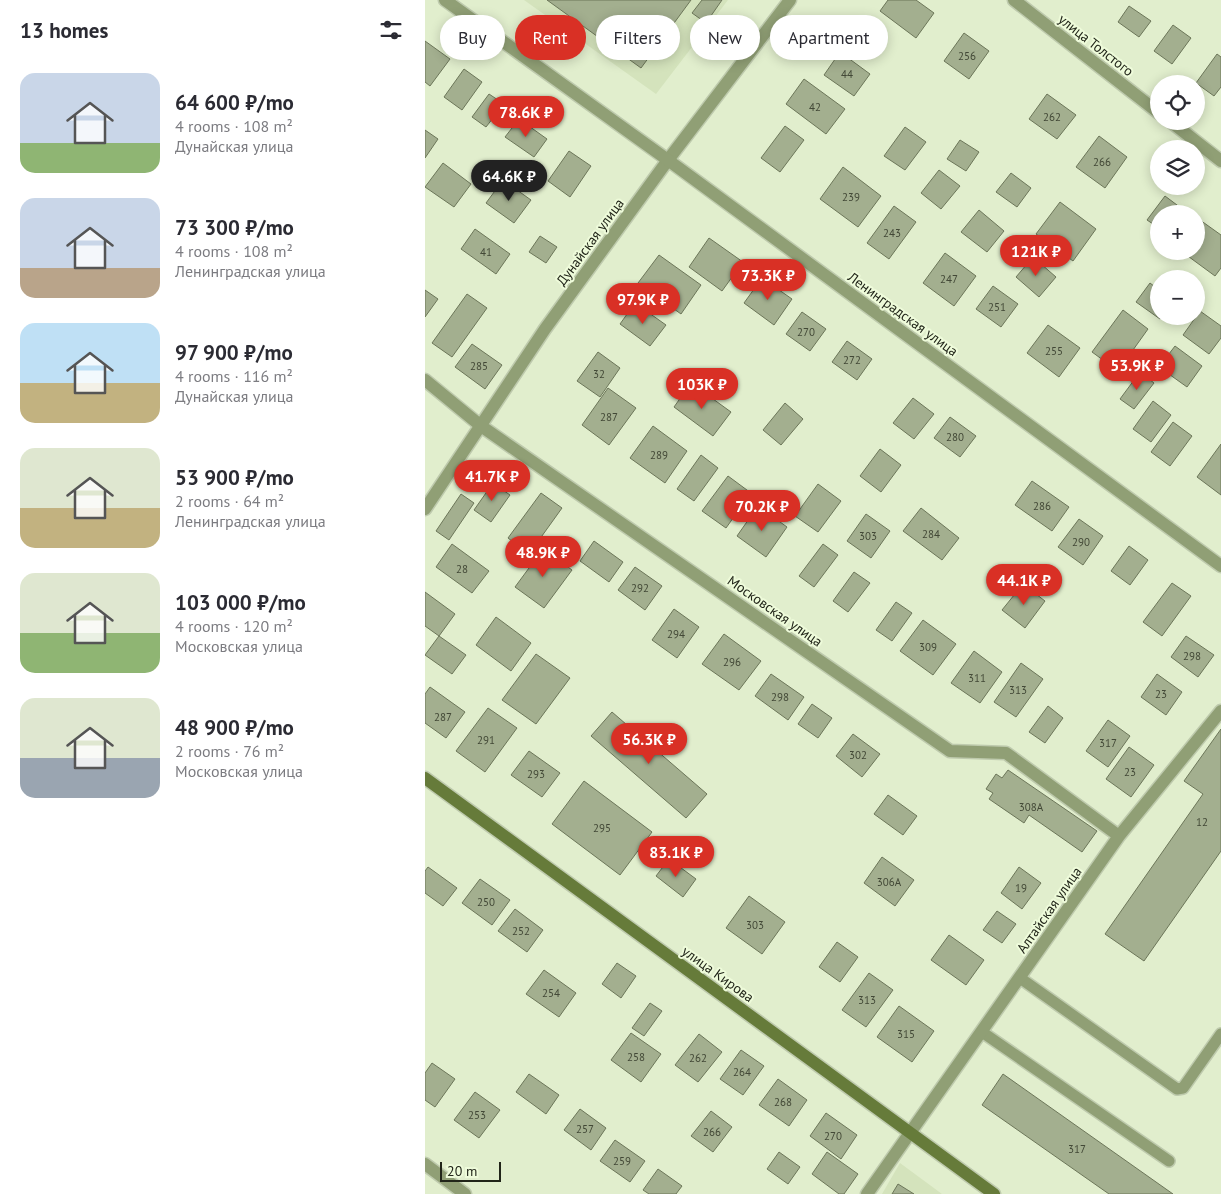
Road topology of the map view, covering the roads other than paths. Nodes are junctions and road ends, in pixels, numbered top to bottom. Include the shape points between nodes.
1 (445, 0) edge
2 (790, 0) edge
3 (1014, 0) edge
4 (1150, 106) edge
5 (1181, 130) edge
6 (668, 160) junction
7 (1221, 161) edge
8 (425, 380) edge
9 (481, 426) junction
10 (425, 509) edge
11 (1221, 566) edge
12 (1221, 711) edge
13 (425, 778) edge
14 (1119, 836) junction
15 (1019, 978) junction
16 (982, 1032) junction
17 (1221, 1034) edge
18 (910, 1134) junction
19 (1169, 1161) dead end
20 (425, 1164) edge
21 (465, 1194) edge
22 (867, 1194) edge
23 (994, 1194) edge

1 - 6 street, Ленинградская улица
2 - 6 street, Дунайская улица
3 - 4 street, улица Толстого
5 - 7 street
6 - 9 street, Дунайская улица via 545,329
6 - 11 street, Ленинградская улица
8 - 9 street, Московская улица
9 - 10 street, Дунайская улица
9 - 14 street, Московская улица via 950,751 1006,753
12 - 14 street, Алтайская улица
13 - 18 main road, улица Кирова
14 - 15 street, Алтайская улица
15 - 16 street, Алтайская улица
15 - 17 lane via 1177,1089 1183,1088
16 - 18 street, Алтайская улица
16 - 19 lane
18 - 22 street, Алтайская улица
18 - 23 main road, улица Кирова
20 - 21 street

